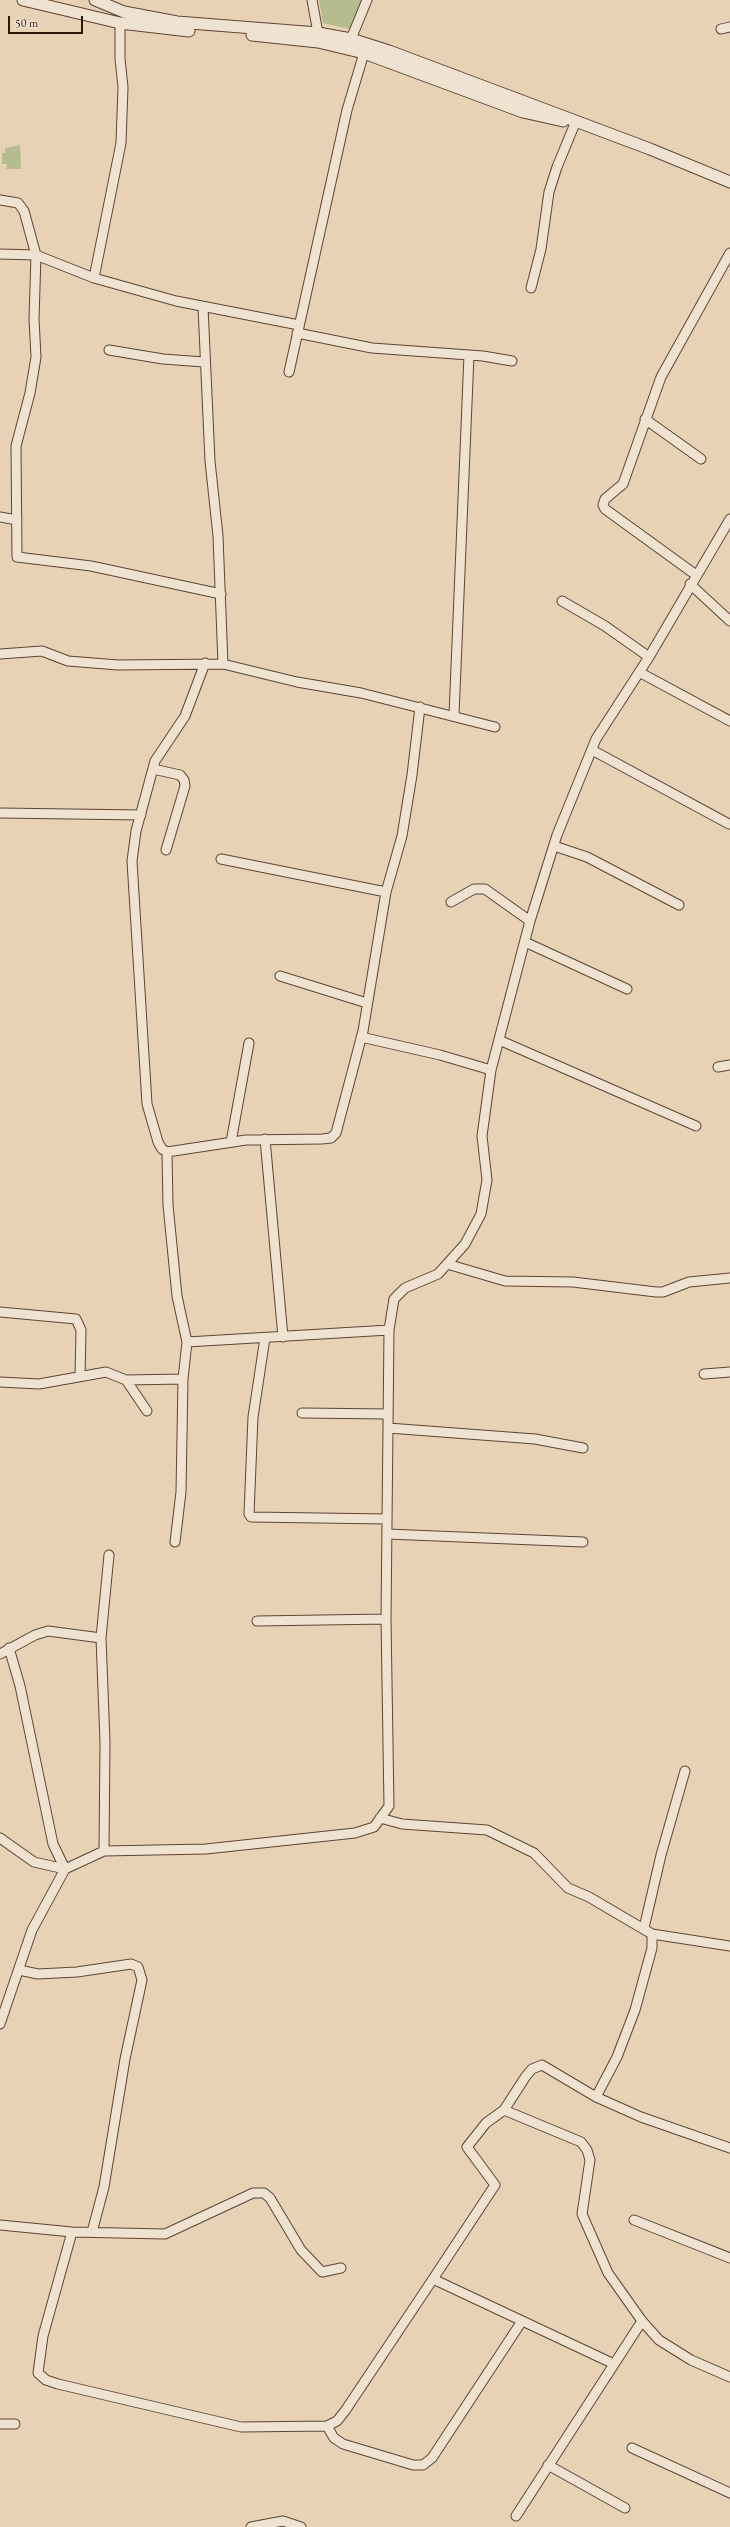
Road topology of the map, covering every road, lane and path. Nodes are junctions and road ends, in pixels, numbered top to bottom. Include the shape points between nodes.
1 (23, 0) edge
2 (95, 0) edge
3 (312, 0) edge
4 (367, 0) edge
5 (120, 23) junction
6 (318, 33) junction
7 (351, 39) junction
8 (364, 53) junction
9 (576, 122) junction
10 (730, 182) edge
11 (0, 200) edge
12 (730, 253) edge
13 (0, 254) edge
14 (36, 256) junction
15 (94, 278) junction
16 (531, 288) dead end
17 (203, 307) junction
18 (298, 329) junction
19 (109, 350) dead end
20 (469, 355) junction
21 (512, 361) dead end
22 (204, 362) junction
23 (289, 372) dead end
24 (646, 419) junction
25 (701, 459) dead end
26 (0, 517) edge
27 (730, 519) edge
28 (17, 520) junction
29 (696, 574) junction
30 (690, 584) junction
31 (221, 594) junction
32 (562, 601) dead end
33 (730, 621) edge
34 (0, 654) edge
35 (650, 657) junction
36 (205, 663) junction
37 (223, 664) junction
38 (639, 672) junction
39 (420, 707) junction
40 (454, 715) junction
41 (730, 721) edge
42 (495, 727) dead end
43 (592, 750) junction
44 (153, 769) junction
45 (0, 813) edge
46 (141, 815) junction
47 (729, 824) dead end
48 (554, 846) junction
49 (166, 850) dead end
50 (221, 859) dead end
51 (386, 892) junction
52 (451, 902) dead end
53 (679, 905) dead end
54 (530, 921) junction
55 (525, 942) junction
56 (280, 976) dead end
57 (627, 989) dead end
58 (367, 1003) junction
59 (361, 1037) junction
60 (499, 1040) junction
61 (250, 1043) dead end
62 (730, 1065) edge
63 (718, 1067) dead end
64 (491, 1070) junction
65 (696, 1126) dead end
66 (265, 1140) junction
67 (232, 1142) junction
68 (167, 1152) junction
69 (447, 1264) junction
70 (730, 1278) edge
71 (0, 1312) edge
72 (389, 1330) junction
73 (284, 1337) junction
74 (265, 1338) junction
75 (187, 1342) junction
76 (730, 1372) edge
77 (704, 1374) dead end
78 (80, 1376) junction
79 (183, 1379) junction
80 (126, 1380) junction
81 (0, 1382) edge
82 (147, 1411) dead end
83 (302, 1413) dead end
84 (388, 1414) junction
85 (388, 1428) junction
86 (583, 1448) dead end
87 (387, 1519) junction
88 (387, 1534) junction
89 (176, 1542) dead end
90 (583, 1542) dead end
91 (109, 1555) dead end
92 (386, 1619) junction
93 (257, 1621) dead end
94 (101, 1638) junction
95 (9, 1648) junction
96 (0, 1654) edge
97 (685, 1771) dead end
98 (380, 1818) junction
99 (0, 1838) edge
100 (104, 1850) junction
101 (64, 1869) junction
102 (648, 1931) junction
103 (730, 1946) edge
104 (19, 1970) junction
105 (0, 2024) edge
106 (596, 2097) junction
107 (504, 2110) junction
108 (730, 2148) edge
109 (634, 2220) dead end
110 (0, 2225) edge
111 (72, 2232) junction
112 (92, 2232) junction
113 (730, 2258) edge
114 (341, 2268) dead end
115 (433, 2278) junction
116 (522, 2321) junction
117 (642, 2321) junction
118 (614, 2364) junction
119 (730, 2377) edge
120 (0, 2424) edge
121 (15, 2424) dead end
122 (327, 2426) junction
123 (632, 2448) dead end
124 (548, 2465) junction
125 (730, 2493) edge
126 (625, 2508) dead end
127 (516, 2516) dead end
128 (251, 2527) edge
129 (301, 2527) edge

1 - 5 street
2 - 6 street via 124,12 177,22
3 - 6 street
4 - 7 street
5 - 8 street via 311,41
5 - 15 street via 123,86 121,143
6 - 7 street
7 - 9 street
8 - 9 street via 523,112 556,121
8 - 18 street via 347,110
9 - 10 street
9 - 16 street via 549,192 541,249
11 - 14 street via 18,203 24,211
12 - 24 street via 661,377
13 - 14 street
14 - 15 street
14 - 28 street via 36,357 30,393 16,446
15 - 17 street
17 - 18 street via 248,314
17 - 22 street
18 - 20 street via 372,348
18 - 23 street
19 - 22 street via 163,360
20 - 21 street
20 - 40 street
22 - 31 street
24 - 25 street
24 - 29 street via 623,484 605,499 603,505 605,509
26 - 28 street
27 - 29 street
28 - 31 street via 16,557 91,566
29 - 30 street
30 - 33 street
30 - 35 street
31 - 37 street
32 - 35 street
34 - 36 street via 42,651 68,661 118,665
35 - 38 street
36 - 37 street
36 - 44 street via 185,716 159,753
37 - 39 street
38 - 41 street
38 - 43 street via 596,739
39 - 40 street
39 - 51 street via 402,836
40 - 42 street
43 - 47 street
43 - 48 street
44 - 46 street
44 - 49 street via 180,775 185,786
45 - 46 street
46 - 68 street via 132,861 147,1104 158,1142
48 - 53 street via 587,857
48 - 54 street
50 - 51 street
51 - 58 street
52 - 54 street via 474,889 485,889
54 - 55 street
55 - 57 street
55 - 60 street
56 - 58 street
58 - 59 street
59 - 64 street via 440,1054
59 - 66 street via 336,1133 331,1138 322,1139
60 - 64 street
60 - 65 street
61 - 67 street
62 - 63 street
64 - 69 street via 482,1136 487,1180 481,1214 465,1244
66 - 67 street
66 - 73 street
67 - 68 street
68 - 75 street via 168,1205 177,1296
69 - 70 street via 505,1281 573,1282 656,1292 663,1292 689,1282
69 - 72 street via 438,1274 405,1288 394,1298
71 - 78 street via 76,1319 81,1330
72 - 73 street
72 - 84 street
73 - 74 street
74 - 75 street
74 - 87 street via 254,1417 249,1514 251,1517
75 - 79 street
76 - 77 street
78 - 80 street via 106,1372
78 - 81 street via 39,1384
79 - 80 street
79 - 89 street via 181,1492
80 - 82 street
83 - 84 street
84 - 85 street
85 - 86 street via 535,1439
85 - 87 street
87 - 88 street
88 - 90 street
88 - 92 street
91 - 94 street
92 - 93 street
92 - 98 street via 389,1806
94 - 95 street via 48,1630
94 - 100 street via 105,1742
95 - 96 street
95 - 101 street via 20,1686 53,1844
97 - 102 street via 661,1855
98 - 100 street via 374,1827 354,1833 206,1849
98 - 102 street via 402,1824 487,1830 534,1853 568,1888
99 - 101 street via 34,1862
100 - 101 street
101 - 104 street via 32,1930
102 - 103 street
102 - 106 street via 652,1948 635,2010 617,2057
104 - 105 street
104 - 112 street via 38,1974 77,1972 131,1964 138,1967 142,1980 125,2060 104,2187
106 - 107 street via 542,2065 526,2076
106 - 108 street via 641,2117
107 - 115 street via 486,2123 466,2147 495,2185
107 - 117 street via 581,2142 587,2150 590,2160 582,2214 608,2273
109 - 113 street
110 - 111 street
111 - 112 street
111 - 122 street via 42,2336 38,2373 46,2380 241,2427
112 - 114 street via 165,2234 253,2193 264,2193 270,2198 301,2250 322,2272
115 - 116 street
115 - 122 street via 345,2411
116 - 118 street
116 - 122 street via 432,2458 423,2465 413,2465 343,2444 334,2438
117 - 118 street
117 - 119 street via 659,2340 691,2360
118 - 124 street
120 - 121 street
123 - 125 street
124 - 126 street
124 - 127 street
128 - 129 street via 283,2521

